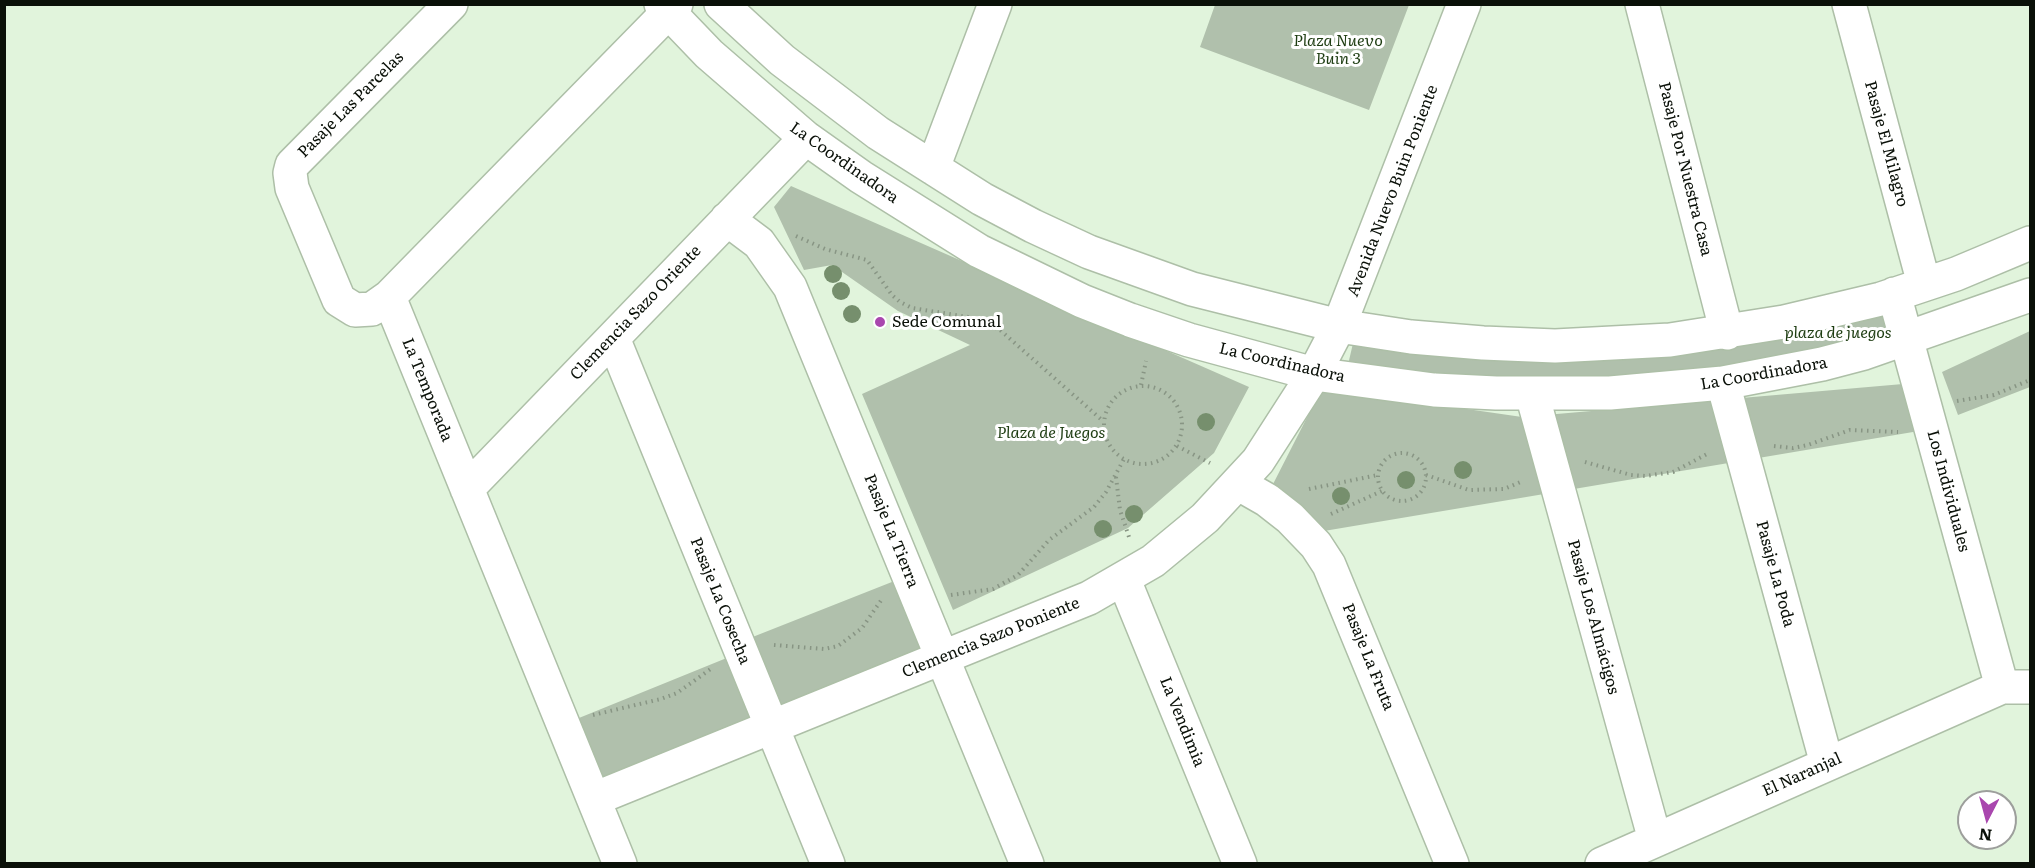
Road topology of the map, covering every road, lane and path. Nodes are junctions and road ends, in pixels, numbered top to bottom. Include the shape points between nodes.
1 (451, 4) edge
2 (721, 4) edge
3 (995, 4) edge
4 (1464, 4) edge
5 (1642, 4) edge
6 (1849, 4) edge
7 (669, 7) edge
8 (806, 138) junction
9 (933, 168) junction
10 (727, 219) junction
11 (792, 232) dead end
12 (2031, 243) edge
13 (1909, 289) junction
14 (2031, 295) edge
15 (388, 297) junction
16 (1340, 326) junction
17 (1727, 333) junction
18 (613, 338) junction
19 (1906, 339) junction
20 (1147, 357) dead end
21 (1314, 374) junction
22 (1723, 383) junction
23 (1141, 385) junction
24 (1532, 394) junction
25 (1103, 422) junction
26 (1176, 446) junction
27 (1124, 459) junction
28 (1212, 465) dead end
29 (1116, 476) junction
30 (1378, 476) junction
31 (1239, 484) junction
32 (467, 489) junction
33 (1382, 490) junction
34 (1267, 500) junction
35 (1300, 527) junction
36 (1134, 546) dead end
37 (1124, 580) junction
38 (915, 588) junction
39 (943, 658) junction
40 (2016, 687) edge
41 (772, 728) junction
42 (1827, 764) junction
43 (594, 799) junction
44 (1655, 840) junction
45 (620, 864) edge
46 (828, 864) edge
47 (1027, 864) edge
48 (1240, 864) edge
49 (1452, 864) edge
50 (1602, 864) edge

1 - 15 street, Pasaje Las Parcelas via 296,159 290,173 292,188 339,300 364,311
2 - 9 street via 825,95
3 - 9 street
4 - 16 street, Avenida Nuevo Buin Poniente
5 - 17 street, Pasaje Por Nuestra Casa
6 - 13 street, Pasaje El Milagro
7 - 8 street, La Coordinadora via 724,68
7 - 15 street
8 - 10 street, Clemencia Sazo Oriente
8 - 21 street, La Coordinadora via 921,216 1030,277 1082,301 1189,340
9 - 16 street via 1033,226 1146,274 1238,303
10 - 18 street, Clemencia Sazo Oriente
10 - 38 street, Pasaje La Tierra via 759,243 790,286
11 - 25 path via 811,244 867,260 891,295 912,308 968,317 1000,330
12 - 13 street
13 - 17 street via 1795,320
13 - 19 street, Los Individuales
14 - 19 street, La Coordinadora
15 - 32 street, La Temporada
16 - 17 street via 1452,341 1555,346
16 - 21 street, Avenida Nuevo Buin Poniente
18 - 32 street, Clemencia Sazo Oriente
18 - 41 street, Pasaje La Cosecha
19 - 22 street, La Coordinadora via 1822,364
19 - 40 street, Los Individuales
20 - 23 path
21 - 24 street, La Coordinadora via 1434,390
21 - 31 street, Clemencia Sazo Poniente
22 - 24 street, La Coordinadora via 1610,393
22 - 42 street, Pasaje La Poda
23 - 25 path via 1116,396
23 - 26 path via 1165,392 1180,410 1183,423
24 - 44 street, Pasaje Los Almácigos
25 - 27 path via 1108,443
26 - 27 path via 1164,458 1149,464
26 - 28 path
27 - 29 path
29 - 36 path via 1120,510
29 - 38 path via 1094,507 1050,540 1018,575 1003,585 964,596
30 - 33 path
30 - 33 path via 1384,461 1406,453 1420,461 1426,475 1423,490 1410,500 1395,500
30 - 34 path
31 - 34 street, Pasaje La Fruta
31 - 37 street, Clemencia Sazo Poniente via 1180,540
32 - 43 street, La Temporada
33 - 35 path
34 - 35 street, Pasaje La Fruta
35 - 49 street, Pasaje La Fruta via 1329,565 1339,586
37 - 39 street, Clemencia Sazo Poniente
37 - 48 street, La Vendimia
38 - 39 street, Pasaje La Tierra
39 - 41 street, Clemencia Sazo Poniente
39 - 47 street, Pasaje La Tierra
40 - 42 street, El Naranjal
41 - 43 street, Clemencia Sazo Poniente
41 - 46 street, Pasaje La Cosecha
42 - 44 street, El Naranjal
43 - 45 street, La Temporada
44 - 50 street, El Naranjal

